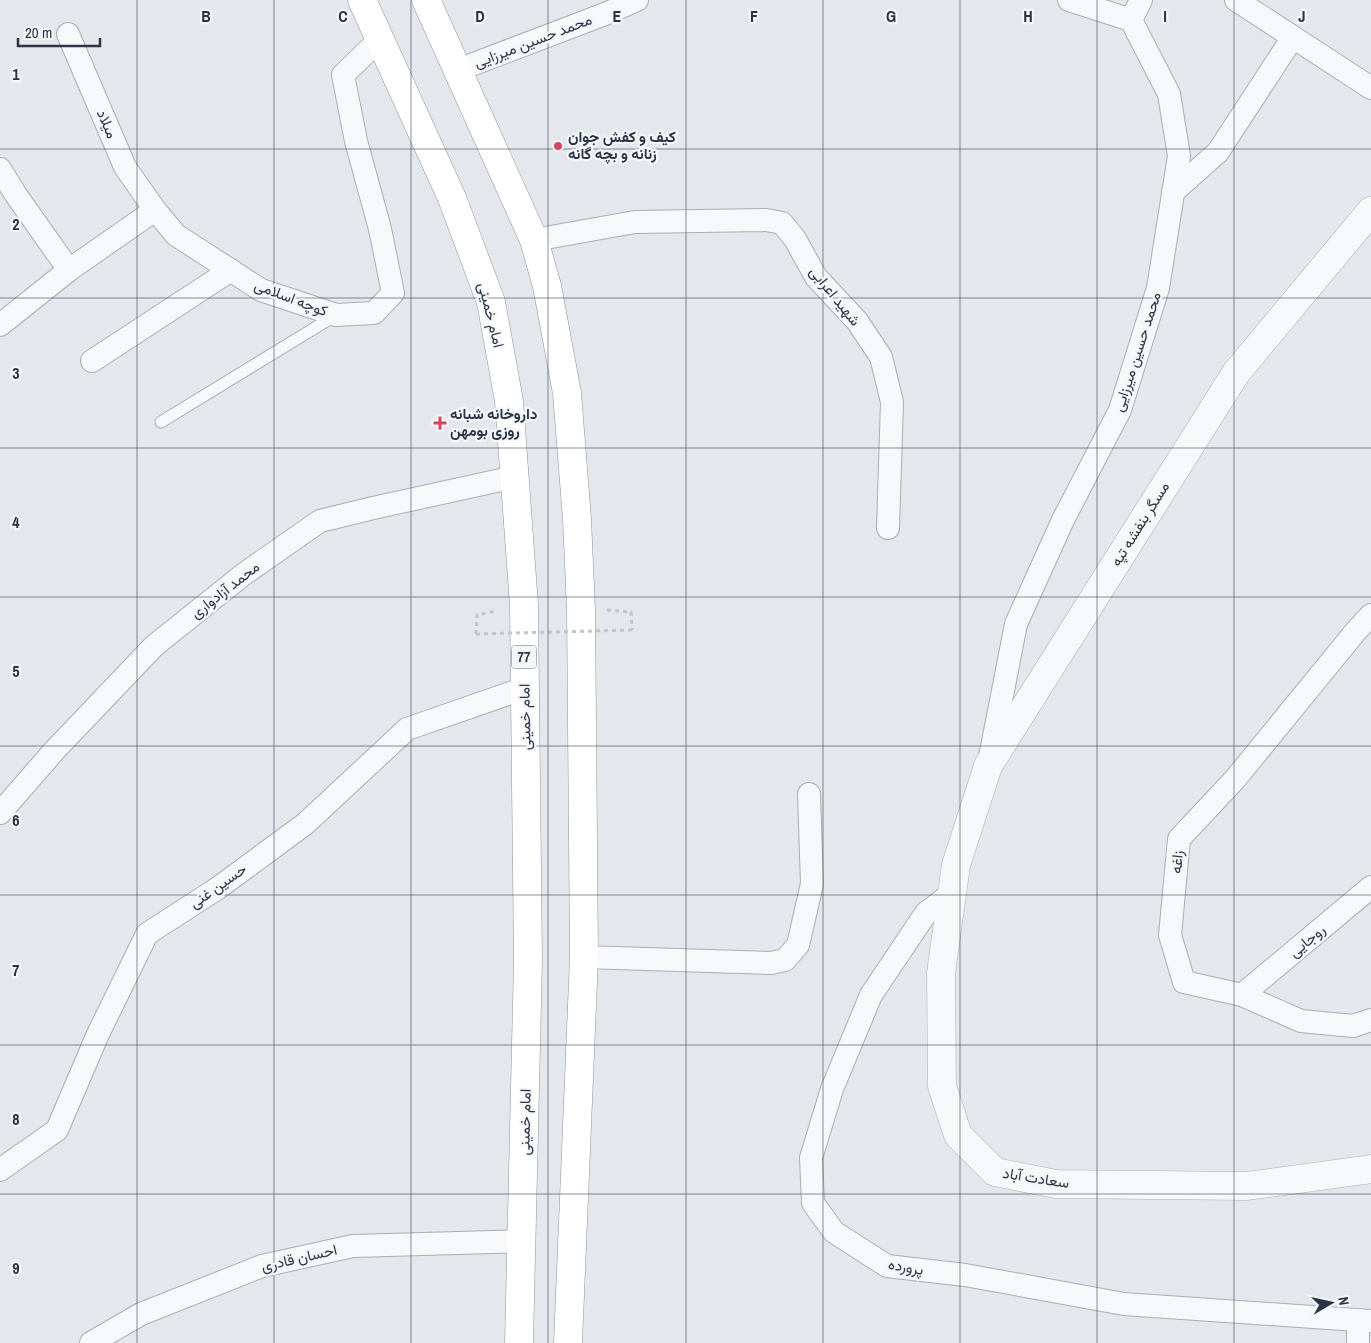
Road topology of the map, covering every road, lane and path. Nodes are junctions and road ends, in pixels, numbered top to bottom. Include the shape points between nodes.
1 (362, 0) edge
2 (426, 0) edge
3 (637, 0) edge
4 (1069, 0) edge
5 (1236, 0) edge
6 (1136, 10) edge
7 (68, 34) dead end
8 (1293, 37) junction
9 (380, 39) junction
10 (458, 70) junction
11 (1371, 88) edge
12 (0, 169) edge
13 (1173, 192) junction
14 (155, 210) junction
15 (1371, 211) edge
16 (534, 240) junction
17 (69, 270) junction
18 (230, 270) junction
19 (336, 315) junction
20 (0, 325) edge
21 (92, 361) dead end
22 (161, 422) dead end
23 (515, 477) junction
24 (888, 528) dead end
25 (631, 612) dead end
26 (477, 615) dead end
27 (1371, 615) edge
28 (525, 688) junction
29 (988, 766) junction
30 (809, 794) dead end
31 (0, 813) edge
32 (956, 865) joint
33 (1371, 887) edge
34 (952, 893) junction
35 (584, 957) junction
36 (1242, 995) junction
37 (1371, 1020) edge
38 (1371, 1169) edge
39 (0, 1170) edge
40 (522, 1241) junction
41 (1365, 1320) edge
42 (92, 1343) edge
43 (519, 1343) edge
44 (568, 1343) edge
45 (1358, 1343) edge

1 - 9 highway, امام خمینی / 77
2 - 10 highway
3 - 10 street, محمد حسین میرزایی
4 - 6 street, محمد حسین میرزایی
5 - 8 street
6 - 13 street, محمد حسین میرزایی via 1169,94 1179,156
7 - 14 street, میلاد via 125,167
8 - 11 street
8 - 13 street via 1218,152
9 - 19 street, کوچه اسلامی via 343,75 393,293 374,313
9 - 23 highway, امام خمینی / 77 via 452,198 491,302 509,401
10 - 16 highway
12 - 17 street
13 - 29 street, محمد حسین میرزایی via 1158,288 1120,410 1063,520 1016,624
14 - 17 street
14 - 18 street, کوچه اسلامی via 176,235
15 - 29 street, مسگر بنفشه تپه via 1236,372
16 - 24 street, شهید اعرابی via 635,222 766,220 782,223 816,277 857,321 881,357 892,402
16 - 35 highway via 547,286 567,393 577,519 582,609
17 - 20 street
18 - 19 street, کوچه اسلامی via 261,290
18 - 21 street
19 - 22 lane
23 - 28 highway, امام خمینی / 77 via 524,605
23 - 31 street, محمد آزادواری via 320,521 244,574 154,646
25 - 26 path, bridge via 632,630 476,634
27 - 36 street, زاغه via 1236,778 1180,839 1170,935 1184,982
28 - 39 street, حسین غنی via 407,729 305,824 218,888 147,934 98,1034 57,1130
28 - 40 highway, امام خمینی / 77 via 528,960
29 - 32 street, مسگر بنفشه تپه
30 - 35 street via 812,884 798,945 785,960
32 - 34 street, سعادت آباد
33 - 36 street, روجایی
34 - 38 street, سعادت آباد via 941,973 942,1086 958,1136 995,1172 1056,1184 1247,1186
34 - 41 street, پرورده via 926,913 871,995 832,1089 811,1158 813,1203 834,1232 887,1266 965,1275 1124,1304
35 - 44 highway
36 - 37 street, زاغه via 1301,1021 1353,1026
40 - 42 street, احسان قادری via 354,1246 262,1266 141,1314
40 - 43 highway, امام خمینی / 77
41 - 45 street

